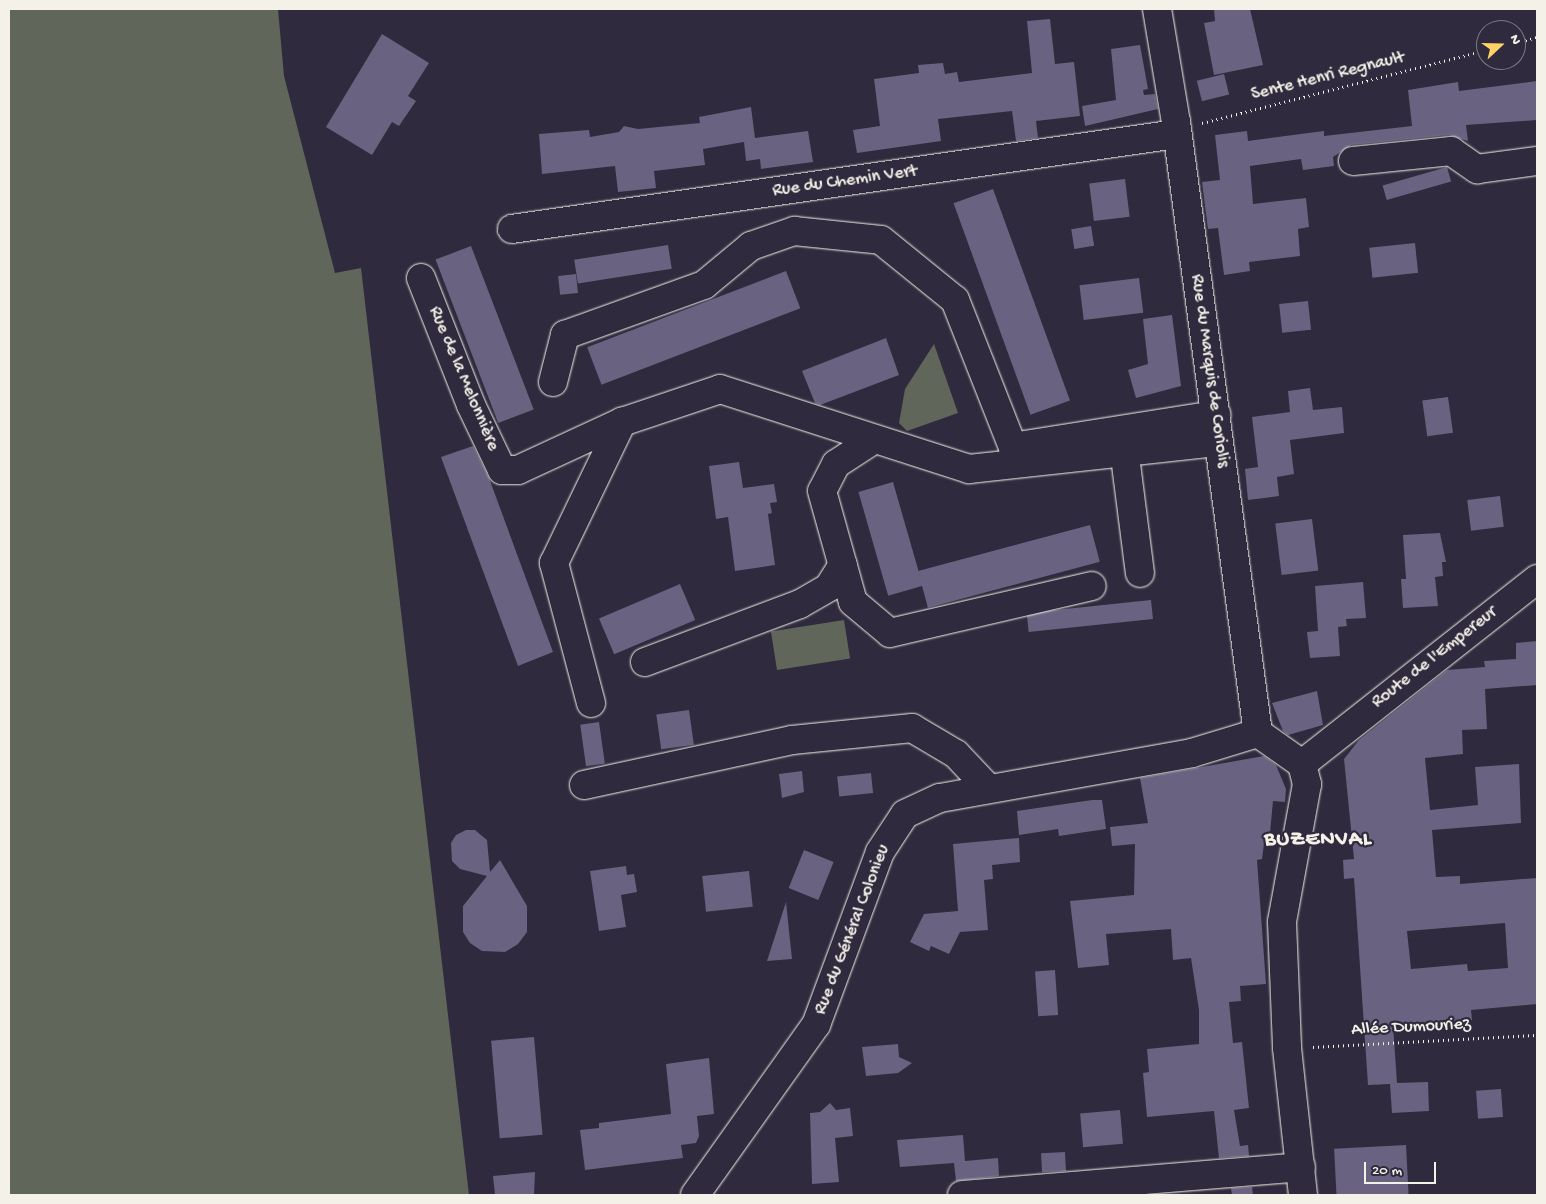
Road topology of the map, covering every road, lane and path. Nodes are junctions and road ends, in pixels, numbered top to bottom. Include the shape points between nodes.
1 (1156, 9) edge
2 (1476, 53) edge
3 (1177, 132) junction
4 (1353, 161) dead end
5 (1537, 162) edge
6 (512, 229) dead end
7 (421, 278) dead end
8 (553, 382) dead end
9 (1216, 415) junction
10 (622, 422) junction
11 (873, 440) junction
12 (1123, 440) junction
13 (1219, 442) junction
14 (1015, 455) junction
15 (843, 566) junction
16 (1140, 573) dead end
17 (1537, 579) edge
18 (1092, 586) dead end
19 (645, 662) dead end
20 (591, 703) dead end
21 (1258, 733) junction
22 (1302, 764) junction
23 (584, 785) dead end
24 (989, 789) junction
25 (1537, 1035) edge
26 (1287, 1048) junction
27 (1301, 1167) junction
28 (695, 1195) edge
29 (962, 1195) edge
30 (1303, 1195) edge

1 - 3 street, Rue du Marquis de Coriolis
2 - 3 path, Sente Henri Regnault
3 - 6 street, Rue du Chemin Vert
3 - 9 street, Rue du Marquis de Coriolis
4 - 5 street via 1451,151 1477,169
7 - 10 street, Rue de la Melonnière via 471,404 502,470 518,470
8 - 14 street via 565,335 704,285 751,246 794,231 881,240 955,300
9 - 12 street, Rue de la Melonnière
9 - 13 street, Rue du Marquis de Coriolis
10 - 11 street, Rue de la Melonnière via 720,388
10 - 20 street via 554,563
11 - 14 street, Rue de la Melonnière via 969,469
11 - 15 street via 836,464 822,491
12 - 13 street, Rue de la Melonnière
12 - 14 street, Rue de la Melonnière
12 - 16 street
13 - 21 street, Rue du Marquis de Coriolis
15 - 18 street via 853,602 890,633
15 - 19 street via 830,587 800,604
17 - 22 street, Route de l'Empereur
21 - 22 street
21 - 24 street, Rue du Général Colonieu via 1192,753
22 - 26 street via 1307,784 1306,801 1282,922
23 - 24 street via 792,740 912,728 956,754
24 - 28 street, Rue du Général Colonieu via 940,798 906,814 880,852 816,1025
25 - 26 path, Allée Dumouriez
26 - 27 street
27 - 29 street
27 - 30 street

